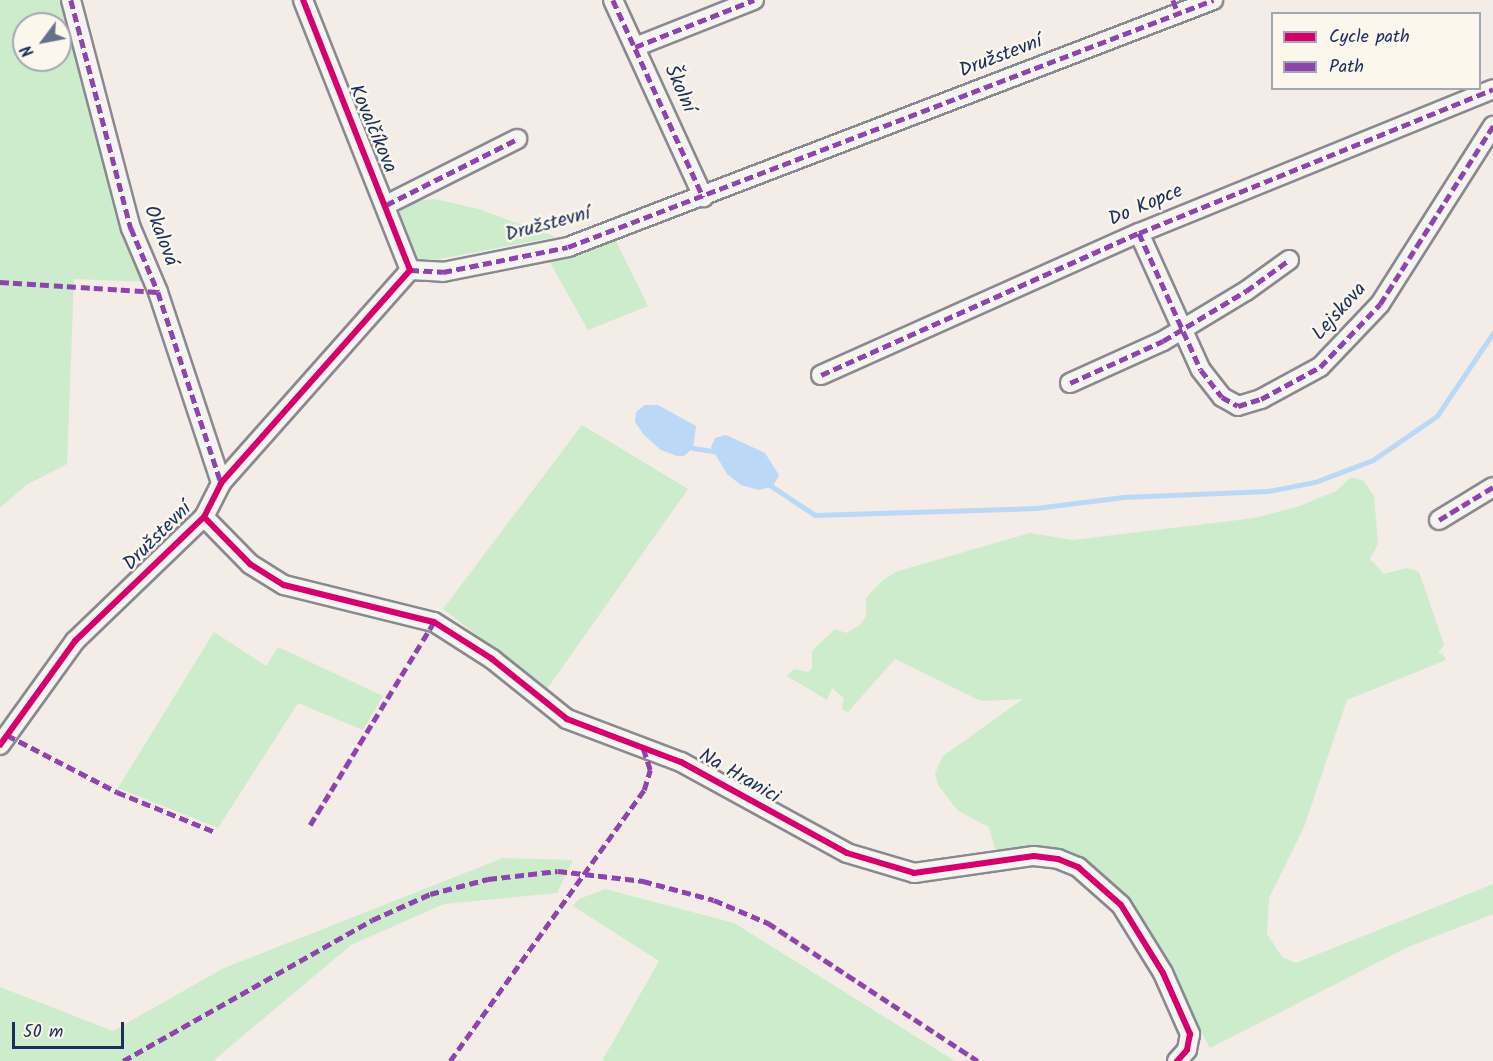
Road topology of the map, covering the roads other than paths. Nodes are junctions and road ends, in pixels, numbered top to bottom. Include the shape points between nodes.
1 (71, 0) edge
2 (303, 0) edge
3 (613, 0) edge
4 (754, 0) edge
5 (1213, 0) edge
6 (1176, 7) edge
7 (635, 47) junction
8 (1493, 90) edge
9 (1493, 126) edge
10 (517, 139) dead end
11 (703, 197) junction
12 (386, 205) junction
13 (1139, 232) junction
14 (1289, 260) dead end
15 (410, 270) junction
16 (1182, 329) junction
17 (822, 375) dead end
18 (1070, 383) dead end
19 (221, 483) junction
20 (1493, 487) edge
21 (204, 517) junction
22 (1439, 520) dead end
23 (0, 745) edge
24 (1177, 1061) edge

1 - 19 street, Okalová via 131,228 158,292
2 - 12 street, Kovalčíkova
3 - 7 street, Školní
4 - 7 street
5 - 6 street, Družstevní
6 - 11 street, Družstevní
7 - 11 street, Školní
8 - 13 street, Do Kopce
9 - 16 street, Lejskova via 1380,304 1320,367 1261,399 1238,406 1222,397 1200,370
10 - 12 street, Kovalčíkova
11 - 15 street, Družstevní via 568,247 443,272
12 - 15 street, Kovalčíkova
13 - 16 street, Lejskova
13 - 17 street, Do Kopce
14 - 16 street
15 - 19 street, Družstevní
16 - 18 street
19 - 21 street, Družstevní
20 - 22 street
21 - 23 street, Družstevní via 75,641
21 - 24 street, Na Hranici via 250,564 284,585 434,622 492,659 567,719 681,762 847,853 914,873 1034,856 1078,867 1121,905 1163,973 1190,1034 1187,1050

